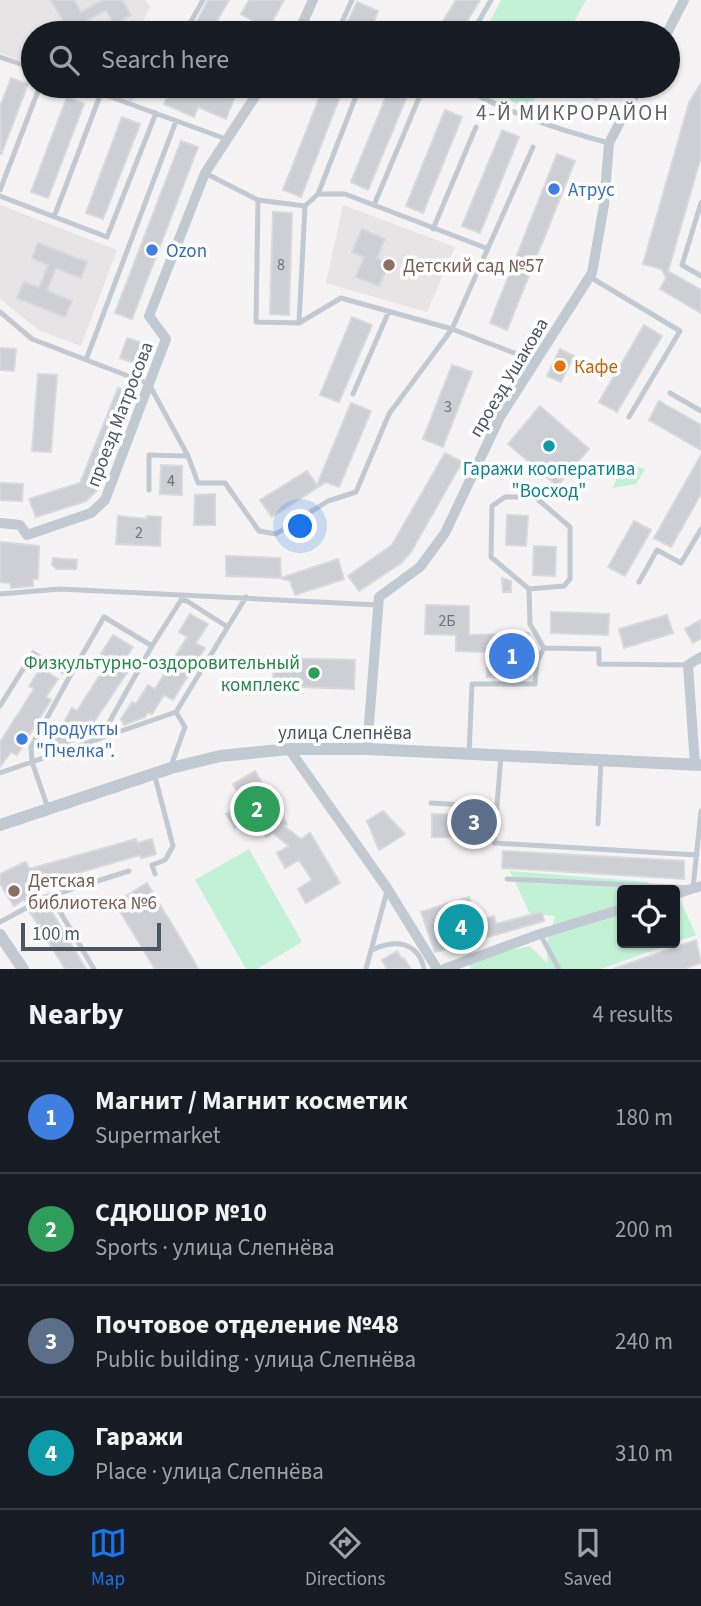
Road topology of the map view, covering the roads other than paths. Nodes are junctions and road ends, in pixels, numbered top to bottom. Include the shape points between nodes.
1 (204, 0) edge
2 (313, 0) edge
3 (352, 0) edge
4 (491, 0) edge
5 (684, 0) edge
6 (191, 21) edge
7 (303, 21) edge
8 (342, 21) edge
9 (479, 21) edge
10 (673, 21) edge
11 (0, 57) edge
12 (21, 64) edge
13 (35, 98) edge
14 (99, 98) edge
15 (115, 98) edge
16 (254, 98) edge
17 (355, 98) edge
18 (420, 98) edge
19 (481, 98) edge
20 (633, 98) edge
21 (156, 113) junction
22 (176, 121) junction
23 (476, 127) dead end
24 (227, 140) junction
25 (609, 143) junction
26 (533, 147) dead end
27 (205, 173) junction
28 (0, 190) edge
29 (318, 194) junction
30 (0, 196) edge
31 (258, 200) junction
32 (701, 203) edge
33 (374, 205) junction
34 (304, 206) junction
35 (54, 217) junction
36 (433, 229) junction
37 (486, 248) junction
38 (701, 276) edge
39 (590, 277) junction
40 (0, 312) edge
41 (389, 312) junction
42 (299, 323) junction
43 (452, 329) junction
44 (86, 360) junction
45 (535, 361) junction
46 (149, 384) junction
47 (670, 393) dead end
48 (354, 394) dead end
49 (701, 411) edge
50 (629, 417) dead end
51 (188, 456) junction
52 (149, 490) dead end
53 (0, 523) edge
54 (701, 529) edge
55 (639, 582) dead end
56 (529, 589) junction
57 (0, 594) edge
58 (246, 597) junction
59 (378, 606) junction
60 (226, 626) junction
61 (152, 646) junction
62 (544, 648) junction
63 (701, 657) edge
64 (688, 665) junction
65 (70, 676) junction
66 (0, 706) edge
67 (176, 712) junction
68 (102, 736) junction
69 (289, 749) junction
70 (367, 749) junction
71 (469, 754) junction
72 (501, 756) junction
73 (601, 761) junction
74 (32, 762) junction
75 (698, 765) edge
76 (171, 768) junction
77 (0, 773) edge
78 (154, 773) junction
79 (431, 803) dead end
80 (496, 807) junction
81 (48, 808) junction
82 (701, 811) edge
83 (598, 824) dead end
84 (0, 825) edge
85 (696, 855) junction
86 (130, 870) dead end
87 (155, 874) dead end
88 (506, 879) dead end
89 (697, 887) edge
90 (387, 888) junction
91 (680, 892) edge
92 (27, 907) dead end
93 (617, 911) edge
94 (0, 922) edge
95 (540, 934) junction
96 (0, 935) edge
97 (372, 950) junction
98 (21, 968) edge
99 (94, 969) edge
100 (366, 969) edge
101 (424, 969) edge
102 (437, 969) edge
103 (444, 969) edge
104 (559, 969) edge

1 - 6 lane
2 - 7 street
3 - 8 lane
4 - 9 lane
5 - 10 street
11 - 12 lane
13 - 28 lane
14 - 35 lane
15 - 21 lane
16 - 24 street, проезд Матросова
17 - 29 lane
18 - 33 lane
19 - 25 lane via 540,124
20 - 25 street, проезд Ушакова
21 - 22 lane
21 - 35 lane via 107,237
22 - 24 lane
22 - 44 lane
23 - 36 lane
24 - 27 street, проезд Матросова
25 - 39 street, проезд Ушакова via 604,205
26 - 37 lane
27 - 31 lane
27 - 46 street, проезд Матросова via 149,316 166,339
29 - 33 lane via 345,194
29 - 34 lane
30 - 35 lane
31 - 34 lane
31 - 42 lane via 256,322
32 - 38 lane via 682,265
33 - 36 lane
34 - 42 lane
36 - 37 lane
37 - 43 lane
39 - 45 street, проезд Ушакова
39 - 50 lane via 680,331
40 - 44 lane via 32,339
41 - 42 lane via 341,298
41 - 43 lane
41 - 48 lane
43 - 45 lane
43 - 51 lane via 389,414 356,492 328,501 276,534 259,531 226,483 198,483
44 - 46 lane
45 - 59 street, проезд Ушакова via 499,417 445,533 420,567 379,597
46 - 51 lane
46 - 53 street, проезд Матросова via 106,500 91,513 27,535 20,525
47 - 49 lane
51 - 52 lane via 149,456
54 - 55 lane via 681,563 657,550
56 - 56 lane via 564,586 570,579 570,527 535,497 505,497 492,506 491,557
56 - 62 lane via 530,624
57 - 58 lane via 60,589
58 - 59 lane
58 - 60 lane
59 - 70 street
60 - 61 lane via 181,600
60 - 67 lane
61 - 65 lane via 104,617
61 - 68 lane
62 - 64 lane via 599,649 599,664
62 - 71 lane via 535,684 472,684
63 - 64 street
64 - 75 street
65 - 66 lane via 33,653
65 - 74 lane via 31,747
67 - 68 lane
67 - 76 lane via 185,727
68 - 74 lane
69 - 70 street, улица Слепнёва
69 - 76 street, улица Слепнёва via 220,756
69 - 90 street
70 - 71 street, улица Слепнёва
71 - 72 street, улица Слепнёва
72 - 73 street, улица Слепнёва
72 - 80 lane
73 - 75 street, улица Слепнёва
73 - 83 lane
74 - 77 lane
74 - 81 lane
76 - 78 street, улица Слепнёва
78 - 81 street, улица Слепнёва
78 - 87 lane via 173,846 165,860 152,865
79 - 80 lane
80 - 85 lane via 494,843
81 - 84 street, улица Слепнёва
82 - 85 lane
85 - 89 lane
86 - 99 lane via 47,896
88 - 89 lane
89 - 91 street
90 - 97 lane
90 - 102 street
92 - 94 lane
93 - 95 street
95 - 103 street
95 - 104 lane
96 - 98 street
97 - 100 lane
97 - 101 lane via 402,943 417,954

